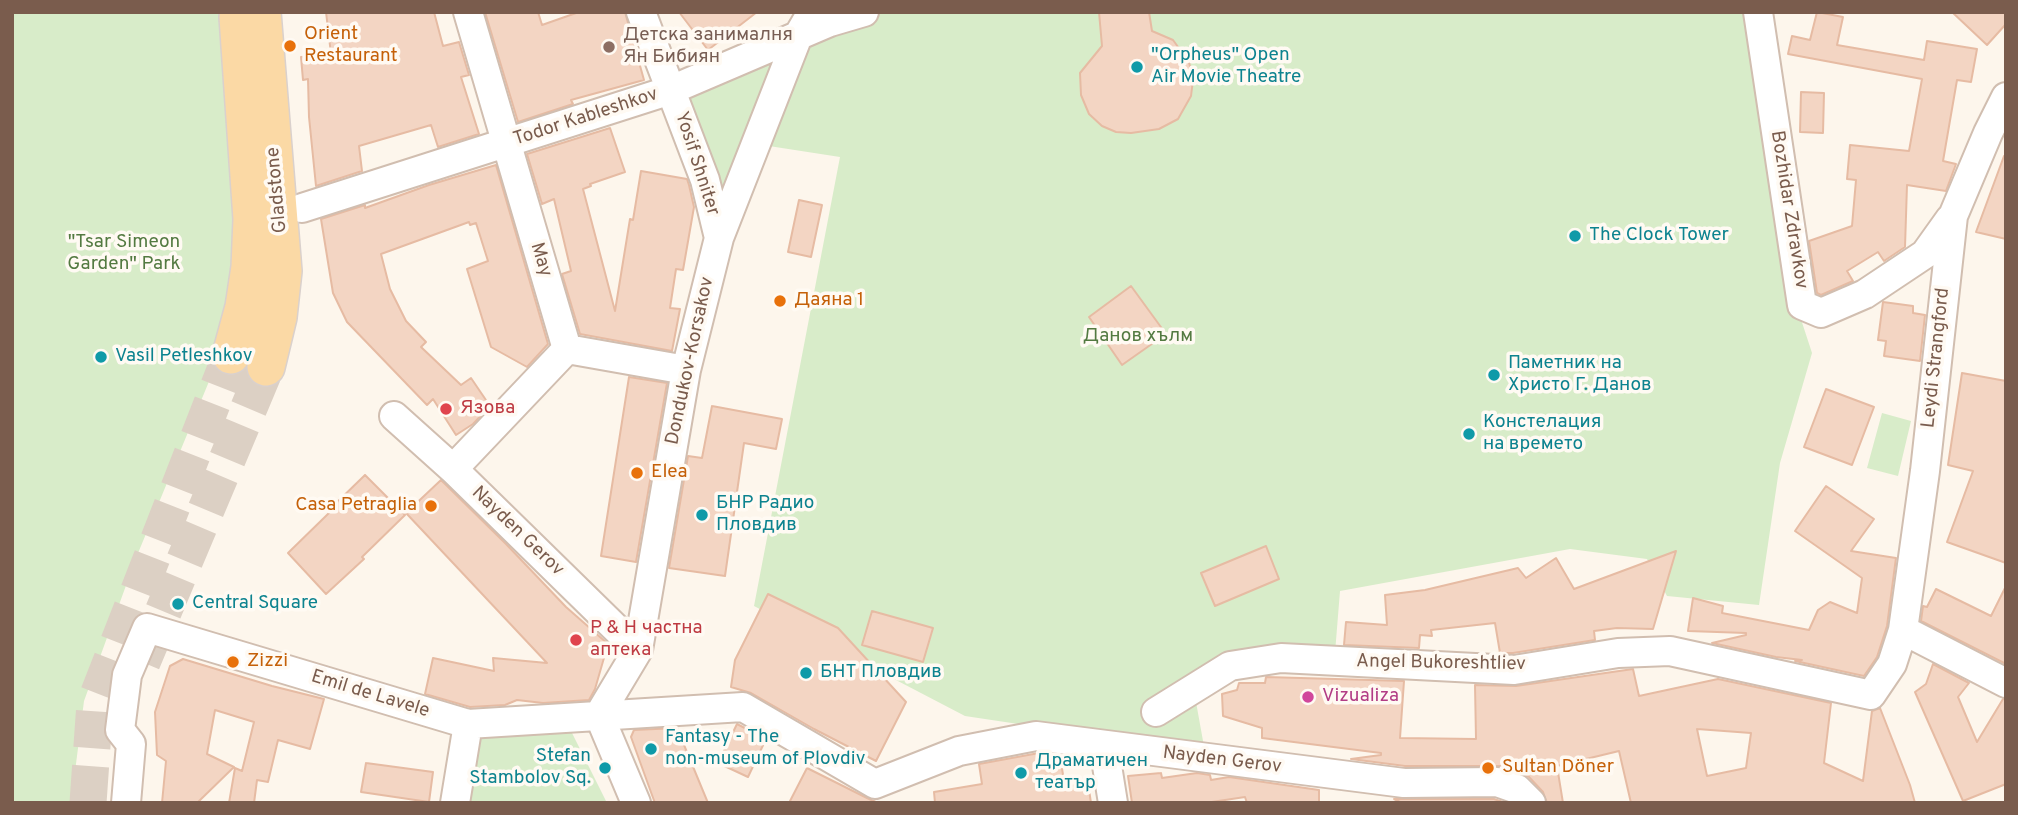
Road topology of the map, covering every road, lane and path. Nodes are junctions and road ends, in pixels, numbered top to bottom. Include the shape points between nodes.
1 (238, 12) edge
2 (262, 12) edge
3 (468, 12) edge
4 (641, 12) edge
5 (864, 12) edge
6 (1758, 12) edge
7 (805, 24) edge
8 (671, 90) junction
9 (2006, 97) edge
10 (506, 144) junction
11 (302, 208) dead end
12 (1953, 216) junction
13 (719, 238) junction
14 (567, 349) junction
15 (231, 355) tunnel mouth
16 (266, 367) tunnel mouth
17 (686, 370) junction
18 (394, 416) dead end
19 (453, 469) junction
20 (1903, 629) junction
21 (638, 650) junction
22 (2006, 683) edge
23 (1156, 712) dead end
24 (599, 715) junction
25 (468, 724) junction
26 (1104, 747) junction
27 (126, 803) edge
28 (455, 803) edge
29 (636, 803) edge
30 (1113, 803) edge
31 (1531, 803) edge

1 - 15 main road, Gladstone via 252,219 244,307
2 - 16 main road, Gladstone via 284,271
3 - 10 street, May
4 - 8 street, Yosif Shniter
5 - 7 street, Todor Kableshkov
6 - 12 street, Bozhidar Zdravkov via 1802,305 1821,313 1865,294 1926,254
7 - 8 street, Todor Kableshkov
7 - 13 street, Dondukov-Korsakov
8 - 10 street, Todor Kableshkov
8 - 13 street, Yosif Shniter via 705,180
9 - 12 street, Leydi Strangford
10 - 11 street, Todor Kableshkov
10 - 14 street, May
12 - 20 street, Leydi Strangford
13 - 17 street, Dondukov-Korsakov
14 - 17 street
14 - 19 street
17 - 21 street, Dondukov-Korsakov
18 - 19 street, Nayden Gerov
19 - 21 street, Nayden Gerov
20 - 22 street
20 - 23 street, Angel Bukoreshtliev via 1892,664 1871,695 1670,651 1618,653 1514,670 1281,658 1230,666
21 - 24 street, Dondukov-Korsakov
24 - 25 street, Emil de Lavele
24 - 26 street, Nayden Gerov via 743,707 875,784 960,751 1037,736
24 - 29 street
25 - 27 street, Emil de Lavele via 147,628 127,675 120,730 131,744
25 - 28 street
26 - 30 street
26 - 31 street, Nayden Gerov via 1404,783 1497,782 1517,789

